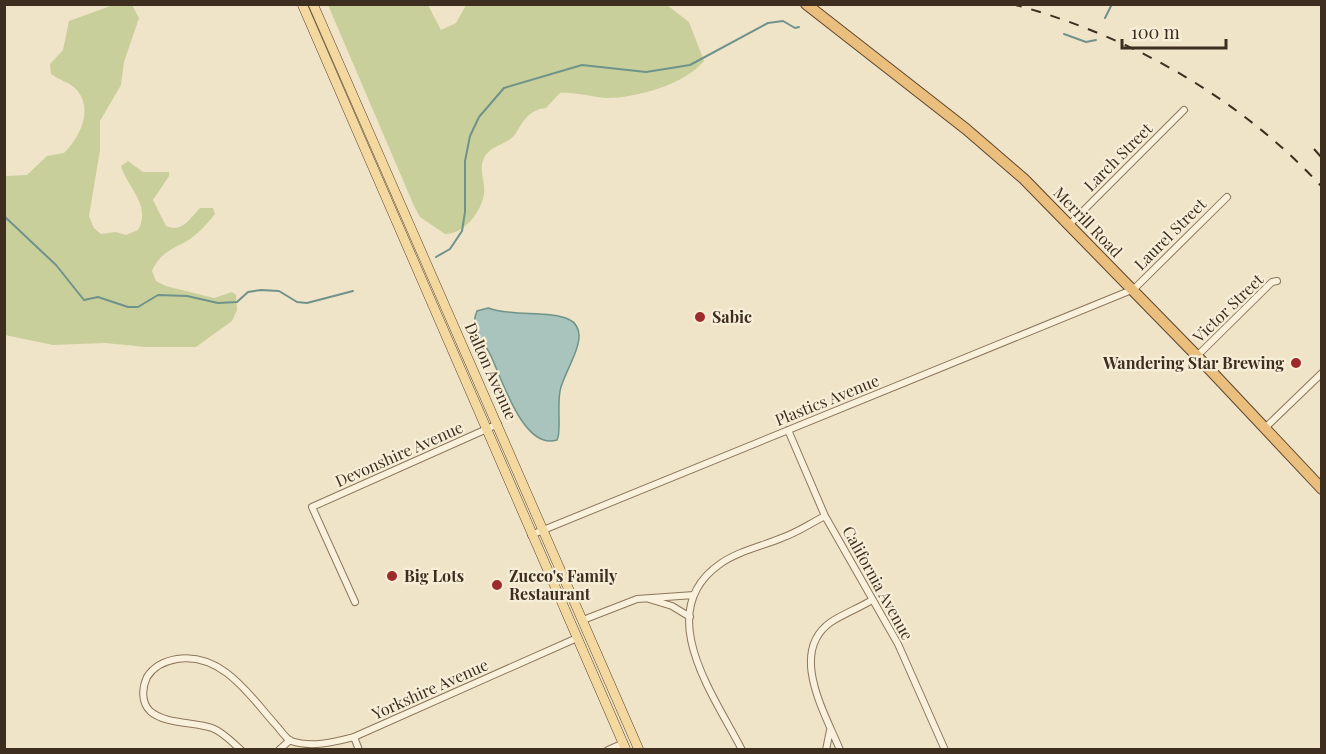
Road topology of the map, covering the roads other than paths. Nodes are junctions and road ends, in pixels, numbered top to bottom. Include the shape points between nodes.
1 (302, 4) edge
2 (313, 4) edge
3 (806, 4) edge
4 (1184, 111) dead end
5 (1227, 197) dead end
6 (1070, 224) junction
7 (1277, 281) dead end
8 (1134, 290) junction
9 (1197, 356) junction
10 (1322, 373) edge
11 (498, 424) junction
12 (1266, 427) junction
13 (486, 430) junction
14 (789, 430) junction
15 (1322, 489) edge
16 (825, 516) junction
17 (543, 530) junction
18 (531, 535) junction
19 (694, 595) junction
20 (643, 598) junction
21 (872, 600) junction
22 (355, 602) dead end
23 (690, 617) junction
24 (584, 620) junction
25 (577, 638) junction
26 (831, 727) junction
27 (354, 737) junction
28 (290, 740) junction
29 (625, 746) edge
30 (241, 750) edge
31 (279, 750) edge
32 (291, 750) edge
33 (359, 750) edge
34 (608, 750) edge
35 (639, 750) edge
36 (742, 750) edge
37 (826, 750) edge
38 (840, 750) edge
39 (945, 750) edge

1 - 13 main road, Dalton Avenue
2 - 11 main road, Dalton Avenue
3 - 6 highway, Merrill Road via 995,153
4 - 6 street, Larch Street
5 - 8 street, Laurel Street
6 - 8 highway, Merrill Road
7 - 9 street, Victor Street
8 - 9 highway, Merrill Road
8 - 14 street, Plastics Avenue
9 - 12 highway, Merrill Road
10 - 12 street
11 - 13 street, Devonshire Avenue
11 - 17 main road, Dalton Avenue
12 - 15 highway, Merrill Road
13 - 18 main road, Dalton Avenue
13 - 22 street, Devonshire Avenue via 312,507
14 - 16 street, California Avenue
14 - 17 street, Plastics Avenue
16 - 19 street via 720,564 704,578
16 - 21 street, California Avenue
17 - 18 street, Plastics Avenue
17 - 24 main road, Dalton Avenue
18 - 25 main road, Dalton Avenue
19 - 20 street
19 - 23 street
20 - 23 street via 661,601
20 - 24 street
21 - 26 street via 831,622 813,645 810,669
21 - 39 street, California Avenue via 898,644
23 - 36 street via 690,639 703,679
24 - 35 main road, Dalton Avenue
25 - 27 street, Yorkshire Avenue
25 - 29 main road, Dalton Avenue
26 - 37 street
26 - 38 street
27 - 28 street, Yorkshire Avenue via 315,744
27 - 33 street
28 - 30 street via 232,676 221,669 184,658 160,664 149,674 142,687 151,712 213,728
28 - 31 street
28 - 32 street
29 - 34 street

